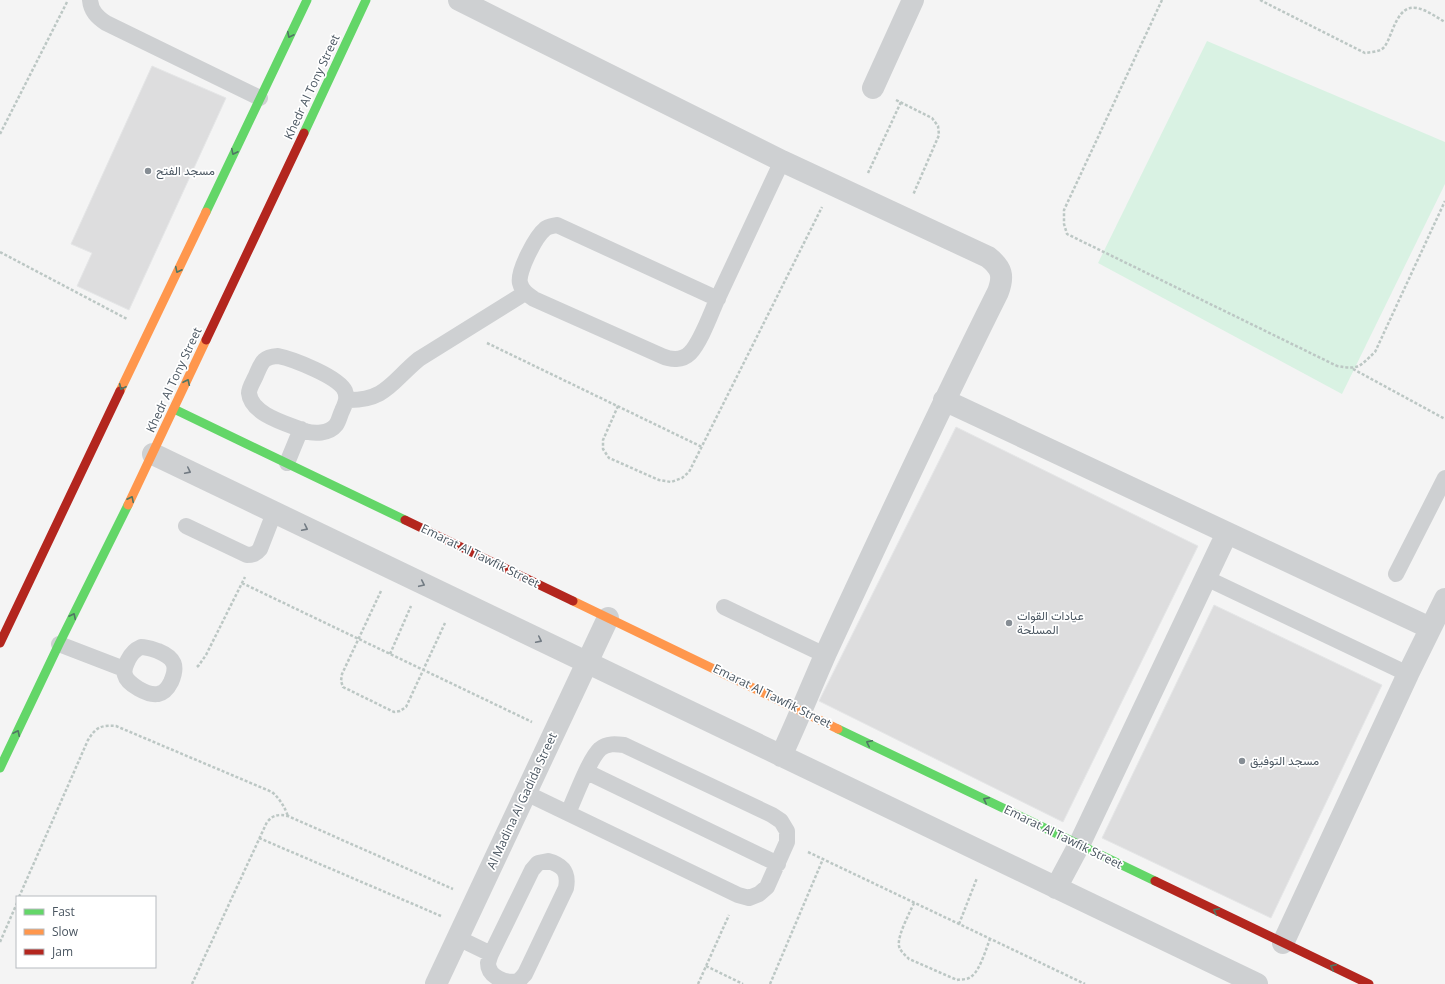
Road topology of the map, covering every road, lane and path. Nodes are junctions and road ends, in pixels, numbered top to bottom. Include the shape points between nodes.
1 (68, 0) edge
2 (90, 0) edge
3 (307, 0) edge
4 (366, 0) edge
5 (459, 0) edge
6 (913, 0) edge
7 (1162, 0) edge
8 (1260, 0) edge
9 (1445, 22) edge
10 (873, 88) joint
11 (260, 98) junction
12 (900, 102) junction
13 (0, 134) edge
14 (782, 161) junction
15 (833, 185) junction
16 (857, 196) junction
17 (1445, 201) edge
18 (903, 217) junction
19 (0, 252) edge
20 (525, 293) junction
21 (718, 299) junction
22 (149, 330) junction
23 (463, 331) junction
24 (1353, 369) junction
25 (347, 400) junction
26 (944, 400) junction
27 (618, 406) junction
28 (174, 409) junction
29 (1445, 419) edge
30 (301, 429) junction
31 (702, 447) junction
32 (153, 454) junction
33 (287, 463) junction
34 (1445, 478) edge
35 (274, 513) junction
36 (186, 526) dead end
37 (1227, 533) junction
38 (257, 552) junction
39 (391, 569) junction
40 (1396, 574) dead end
41 (1206, 578) junction
42 (242, 583) junction
43 (421, 583) junction
44 (455, 600) junction
45 (1445, 600) edge
46 (724, 607) dead end
47 (608, 618) junction
48 (1430, 628) junction
49 (359, 638) junction
50 (0, 643) edge
51 (59, 644) junction
52 (390, 654) junction
53 (825, 655) junction
54 (587, 663) junction
55 (124, 669) junction
56 (423, 670) junction
57 (175, 672) junction
58 (1408, 674) junction
59 (802, 711) junction
60 (554, 732) junction
61 (781, 756) junction
62 (0, 768) edge
63 (587, 772) junction
64 (526, 793) junction
65 (568, 813) junction
66 (288, 816) junction
67 (259, 838) junction
68 (788, 842) junction
69 (1079, 844) junction
70 (987, 854) junction
71 (823, 859) junction
72 (778, 864) junction
73 (1056, 888) junction
74 (738, 895) junction
75 (19, 896) edge
76 (476, 899) junction
77 (914, 903) junction
78 (16, 905) edge
79 (959, 924) junction
80 (461, 932) junction
81 (990, 939) junction
82 (0, 942) edge
83 (1283, 943) junction
84 (491, 954) junction
85 (706, 966) junction
86 (192, 984) edge
87 (436, 984) edge
88 (698, 984) edge
89 (743, 984) edge
90 (770, 984) edge
91 (1085, 984) edge
92 (1257, 984) edge
93 (1368, 984) edge

1 - 13 path
2 - 11 lane via 90,5 99,19
3 -> 11 street
28 -> 4 street, Khedr Al Tony Street
5 - 14 street
6 - 10 street
7 - 24 path via 1064,210 1067,234 1337,366
8 - 9 path via 1365,53 1376,52 1385,46 1406,9 1415,7
10 - 12 path
11 -> 22 street
12 - 16 path
12 - 18 path via 932,118 938,126 939,135
14 - 15 street
14 - 21 lane
15 - 16 street
15 - 31 path
16 - 18 street
17 - 24 path via 1375,352
18 - 26 street via 988,258 996,263 1001,272 998,292
19 - 22 path
20 - 21 lane via 671,360 689,355
20 - 21 lane via 520,282 521,271 539,235 546,228 557,225
20 - 23 lane
22 -> 50 street
23 - 25 lane via 419,359 378,395 360,400
23 - 27 path
24 - 29 path
25 - 30 lane via 336,425 329,430 321,433
25 - 30 lane via 341,384 333,378 290,358 269,357 261,364 249,392 252,402 265,415
26 - 37 street
26 - 53 street
27 - 31 path
27 - 31 path via 602,440 603,450 609,458 659,480 671,482 689,472
28 - 32 street, Khedr Al Tony Street
28 - 33 street, Emarat Al Tawfik Street
30 - 33 lane
32 -> 35 street
51 -> 32 street, Khedr Al Tony Street
33 - 47 street, Emarat Al Tawfik Street
34 - 40 lane
35 - 38 lane
35 -> 39 street
36 - 38 lane via 247,555
37 - 41 street
37 - 48 street
38 - 42 path
39 - 43 street
39 - 49 path
41 - 58 lane
41 - 69 street
42 - 49 path
42 - 57 path via 199,666 188,672
43 -> 44 street
43 - 52 path
44 -> 54 street
44 - 56 path
45 - 48 street
46 - 53 lane
47 - 54 street, Al Madina Al Gadida Street
47 - 59 street, Emarat Al Tawfik Street
48 - 58 street
49 - 52 path
49 - 56 path via 342,674 343,687 394,712 400,711 406,707
51 - 55 lane
62 -> 51 street, Khedr Al Tony Street
52 - 56 path
53 - 59 street
54 - 60 street, Al Madina Al Gadida Street
54 - 61 street
55 - 57 lane via 125,676 133,686 157,694 164,692 169,686
55 - 57 lane via 135,650 147,647 172,659
56 - 60 path
58 - 83 street
59 - 61 street
69 -> 59 street, Emarat Al Tawfik Street
60 - 64 street, Al Madina Al Gadida Street
61 - 70 street
63 - 65 lane
63 - 68 lane via 601,748 612,744 624,745 772,815 781,821 787,831
63 - 72 lane
64 - 65 lane
64 - 76 street, Al Madina Al Gadida Street
65 - 74 lane
66 - 67 path via 279,814 271,817
66 - 75 path via 279,798 272,792 116,726 104,725 94,731 88,740
66 - 76 path
67 - 80 path
67 - 86 path
68 - 71 path
68 - 72 lane
69 - 73 street
83 -> 69 street, Emarat Al Tawfik Street
70 - 73 street
70 - 79 path
71 - 77 path
71 - 90 path
72 - 74 lane via 767,887 760,894 749,898
73 - 92 street
74 - 85 path
76 - 80 street, Al Madina Al Gadida Street
77 - 79 path
77 - 81 path via 900,936 899,946 903,954 909,958 957,980 965,979 972,976 977,969
78 - 82 path
79 - 81 path
80 - 84 lane
80 - 87 street, Al Madina Al Gadida Street
81 - 91 path
93 -> 83 street, Emarat Al Tawfik Street
84 - 84 lane via 532,870 538,863 548,861 557,864 564,870 568,879 566,888 525,974 518,981 498,981 491,974 488,963
85 - 88 path
85 - 89 path

